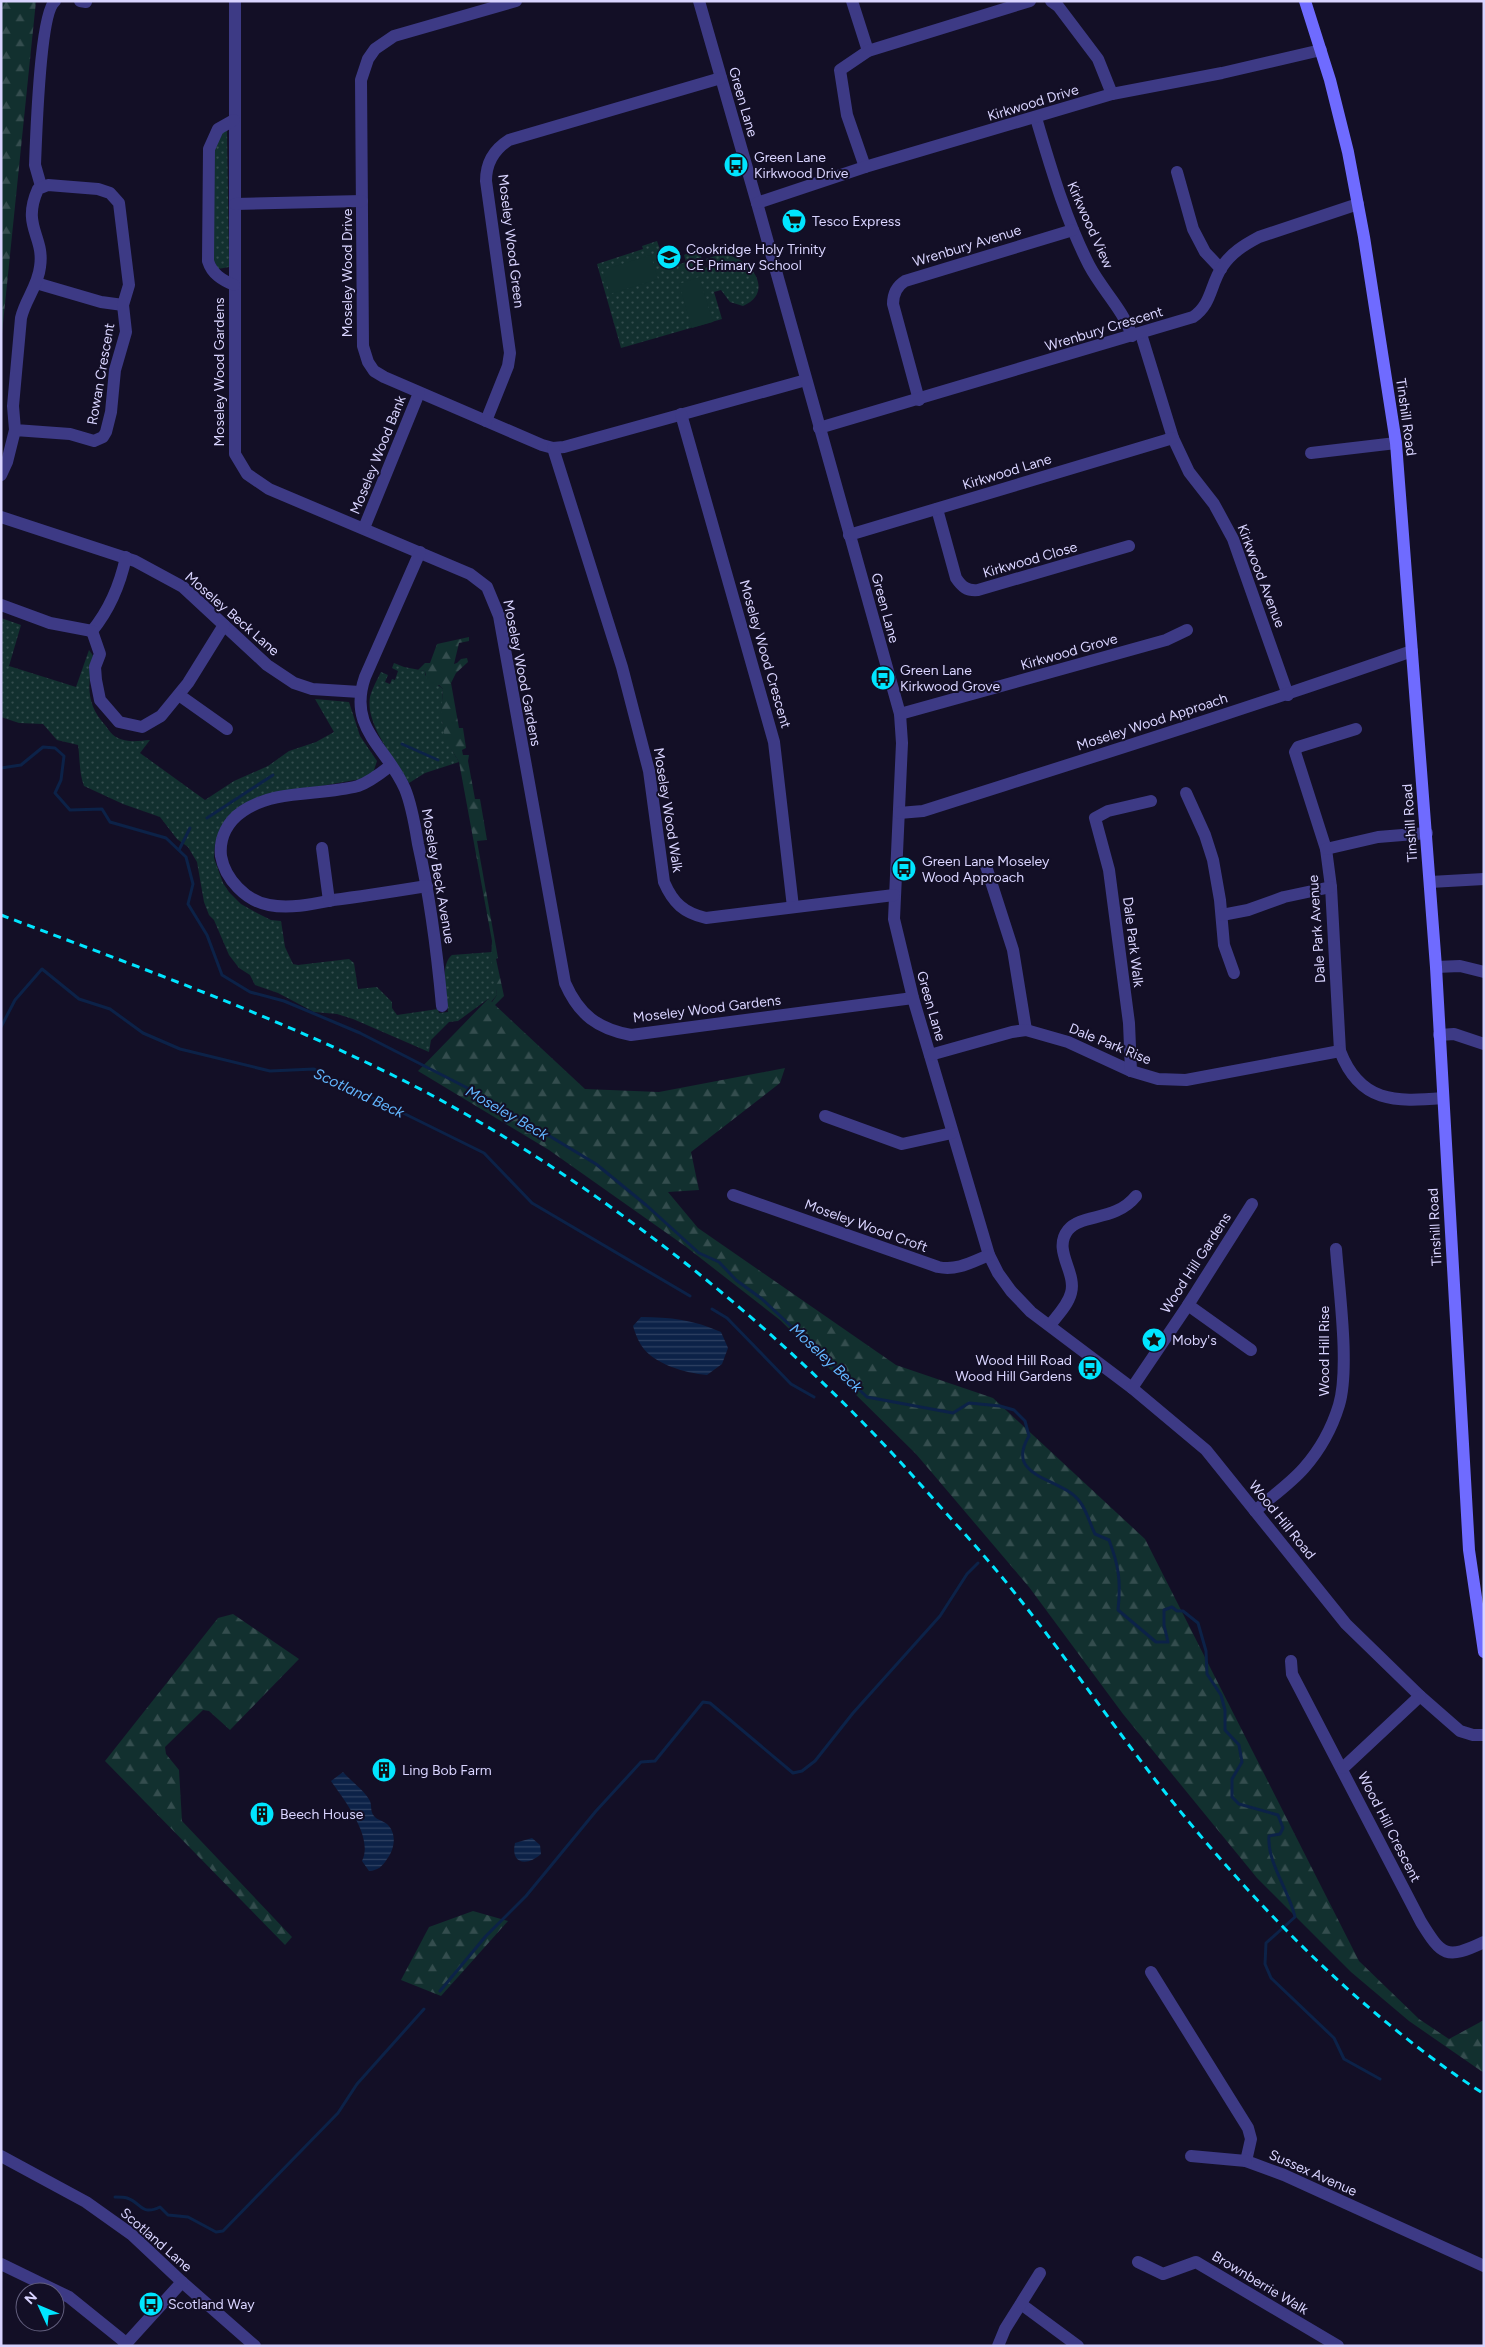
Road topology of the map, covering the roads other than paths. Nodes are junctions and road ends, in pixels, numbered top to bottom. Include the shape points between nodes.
1 (55, 1) edge
2 (80, 1) edge
3 (235, 1) edge
4 (516, 1) edge
5 (698, 1) edge
6 (852, 1) edge
7 (1030, 1) edge
8 (1305, 1) edge
9 (86, 2) edge
10 (1053, 2) edge
11 (1321, 50) junction
12 (868, 51) junction
13 (721, 78) junction
14 (1112, 94) junction
15 (1036, 118) junction
16 (234, 120) junction
17 (865, 167) junction
18 (1177, 172) dead end
19 (41, 186) junction
20 (362, 201) junction
21 (758, 203) junction
22 (235, 204) junction
23 (1358, 204) junction
24 (1073, 230) junction
25 (1221, 269) junction
26 (36, 283) junction
27 (234, 285) junction
28 (123, 304) junction
29 (1137, 335) junction
30 (806, 380) junction
31 (419, 393) junction
32 (919, 400) junction
33 (681, 414) junction
34 (486, 421) junction
35 (819, 428) junction
36 (15, 430) junction
37 (1173, 438) junction
38 (1396, 443) junction
39 (553, 448) junction
40 (1311, 454) dead end
41 (1, 475) edge
42 (936, 509) junction
43 (1, 517) edge
44 (364, 528) junction
45 (849, 535) junction
46 (1129, 546) dead end
47 (420, 552) junction
48 (126, 558) junction
49 (1, 606) edge
50 (224, 625) junction
51 (1187, 630) dead end
52 (92, 631) junction
53 (1412, 651) junction
54 (360, 692) junction
55 (179, 695) junction
56 (1288, 695) junction
57 (900, 714) junction
58 (227, 729) dead end
59 (1356, 729) dead end
60 (390, 766) junction
61 (1186, 793) dead end
62 (1151, 801) dead end
63 (899, 813) junction
64 (1427, 833) junction
65 (322, 848) dead end
66 (1326, 849) junction
67 (986, 866) dead end
68 (1484, 879) edge
69 (1430, 882) junction
70 (427, 886) junction
71 (1331, 887) junction
72 (894, 895) junction
73 (329, 901) junction
74 (793, 907) junction
75 (1222, 915) junction
76 (1436, 967) junction
77 (1484, 972) edge
78 (1234, 973) dead end
79 (913, 998) junction
80 (442, 1006) dead end
81 (1026, 1030) junction
82 (1439, 1035) junction
83 (1484, 1044) edge
84 (1340, 1051) junction
85 (930, 1055) junction
86 (1131, 1071) junction
87 (1443, 1098) junction
88 (825, 1116) dead end
89 (952, 1133) junction
90 (733, 1195) dead end
91 (1136, 1196) dead end
92 (1252, 1204) dead end
93 (1336, 1249) dead end
94 (989, 1255) junction
95 (1188, 1305) junction
96 (1050, 1325) junction
97 (1251, 1350) dead end
98 (1132, 1388) junction
99 (1255, 1511) junction
100 (1484, 1652) edge
101 (1291, 1660) dead end
102 (1420, 1696) junction
103 (1484, 1735) edge
104 (1343, 1768) junction
105 (1484, 1942) edge
106 (1151, 1972) dead end
107 (1, 2156) edge
108 (1191, 2156) dead end
109 (1246, 2162) junction
110 (1138, 2262) dead end
111 (1, 2264) edge
112 (1484, 2266) edge
113 (1040, 2273) dead end
114 (182, 2282) junction
115 (1021, 2304) junction
116 (125, 2344) edge
117 (255, 2346) edge
118 (998, 2346) edge
119 (1078, 2346) edge
120 (1338, 2346) edge

1 - 19 street via 51,4 44,27 34,165
2 - 9 street
3 - 16 street, Moseley Wood Gardens
4 - 20 street, Moseley Wood Drive via 394,36 375,49 361,80
5 - 13 street, Green Lane
6 - 12 street
7 - 12 street
8 - 11 street, Tinshill Road
10 - 14 street via 1098,59
11 - 14 street, Kirkwood Drive via 1222,74
11 - 23 street, Tinshill Road
12 - 17 street via 840,70 847,115
13 - 21 street, Green Lane
13 - 34 street, Moseley Wood Green via 508,140 494,152 489,160 486,181 510,353
14 - 15 street, Kirkwood Drive
15 - 17 street, Kirkwood Drive
15 - 24 street, Kirkwood View via 1061,203
16 - 22 street, Moseley Wood Gardens
16 - 27 street via 218,129 209,149 208,261 218,276
17 - 21 street, Kirkwood Drive
18 - 25 street via 1193,229 1205,252
19 - 26 street via 31,210 41,259
19 - 28 street, Rowan Crescent via 105,190 116,198 120,206 129,285
20 - 22 street
20 - 31 street, Moseley Wood Drive via 364,355 374,370
21 - 30 street, Green Lane
22 - 27 street, Moseley Wood Gardens
23 - 25 street, Wrenbury Crescent via 1258,238 1244,245
23 - 38 street, Tinshill Road
24 - 29 street, Kirkwood View via 1103,289
24 - 32 street, Wrenbury Avenue via 900,284 893,304
25 - 29 street, Wrenbury Crescent via 1201,312
26 - 28 street via 102,302
26 - 36 street via 21,318 13,406
27 - 44 street, Moseley Wood Gardens via 234,445 239,463 247,474 269,489
28 - 36 street, Rowan Crescent via 126,332 115,370 111,412 103,437 94,441 70,434
29 - 32 street, Wrenbury Crescent
29 - 37 street, Kirkwood Avenue
30 - 33 street
30 - 35 street, Green Lane
31 - 34 street, Moseley Wood Drive
31 - 44 street, Moseley Wood Bank
32 - 35 street, Wrenbury Crescent
33 - 39 street
33 - 74 street, Moseley Wood Crescent via 774,742
34 - 39 street, Moseley Wood Drive
35 - 45 street, Green Lane
36 - 41 street
37 - 42 street, Kirkwood Lane
37 - 56 street, Kirkwood Avenue via 1189,472 1214,504 1233,539
38 - 40 street
38 - 53 street, Tinshill Road
39 - 74 street, Moseley Wood Walk via 622,667 649,771 664,882 670,896 692,915 706,918
42 - 45 street, Kirkwood Lane
42 - 46 street, Kirkwood Close via 956,578 970,591
43 - 48 street, Moseley Beck Lane
44 - 47 street, Moseley Wood Gardens
45 - 57 street, Green Lane
47 - 54 street, Moseley Beck Avenue
47 - 79 street, Moseley Wood Gardens via 479,579 494,601 565,983 571,997 594,1021 609,1031 631,1035
48 - 50 street, Moseley Beck Lane via 184,587
48 - 52 street via 106,615
49 - 52 street via 50,623
50 - 54 street, Moseley Beck Lane via 273,670 294,683 312,689
50 - 55 street
51 - 57 street, Kirkwood Grove via 1166,640
52 - 55 street via 100,654 95,667 100,700 119,722 142,727 161,716
53 - 56 street, Moseley Wood Approach
53 - 64 street, Tinshill Road
54 - 60 street, Moseley Beck Avenue via 364,724
55 - 58 street
56 - 63 street, Moseley Wood Approach via 922,811
57 - 63 street, Green Lane
59 - 66 street, Dale Park Avenue via 1298,747 1295,752
60 - 70 street, Moseley Beck Avenue via 400,778 410,805
60 - 73 street via 359,786 255,804 234,818 226,828 222,838 222,858 230,879 247,896 258,902 281,906
61 - 75 street via 1213,860
62 - 86 street, Dale Park Walk via 1108,811 1095,818 1108,870 1129,1023
63 - 72 street, Green Lane
64 - 66 street via 1378,837
64 - 69 street, Tinshill Road
65 - 73 street
66 - 71 street, Dale Park Avenue
67 - 81 street via 1013,950
68 - 69 street
69 - 76 street, Tinshill Road
70 - 73 street
70 - 80 street, Moseley Beck Avenue
71 - 75 street
71 - 84 street, Dale Park Avenue
72 - 74 street, Moseley Wood Walk
72 - 79 street, Green Lane via 898,942
75 - 78 street via 1224,945
76 - 77 street via 1460,966
76 - 82 street, Tinshill Road
79 - 85 street, Green Lane
81 - 85 street, Dale Park Rise
81 - 86 street, Dale Park Rise via 1068,1042
82 - 83 street via 1454,1034
82 - 87 street, Tinshill Road
84 - 86 street, Dale Park Rise via 1186,1080 1158,1079
84 - 87 street, Dale Park Avenue via 1353,1075 1374,1092 1406,1101
85 - 89 street, Green Lane
87 - 100 street, Tinshill Road via 1469,1550
88 - 89 street via 902,1144
89 - 94 street, Green Lane
90 - 94 street, Moseley Wood Croft via 938,1267 958,1267
91 - 96 street via 1121,1210 1074,1224 1068,1230 1062,1248 1071,1293
92 - 95 street, Wood Hill Gardens
93 - 99 street, Wood Hill Rise via 1342,1352 1339,1404 1324,1439 1309,1462
94 - 96 street, Green Lane via 1011,1291
95 - 97 street
95 - 98 street, Wood Hill Gardens
96 - 98 street, Wood Hill Road
98 - 99 street, Wood Hill Road via 1196,1440
99 - 102 street, Wood Hill Road via 1346,1624
101 - 104 street via 1292,1674
102 - 103 street, Wood Hill Road via 1460,1731
102 - 104 street, Wood Hill Crescent
104 - 105 street, Wood Hill Crescent via 1437,1948 1461,1953
106 - 109 street, Sussex Avenue via 1248,2128 1251,2139
107 - 114 street, Scotland Lane via 86,2202 130,2234
108 - 109 street
109 - 112 street, Sussex Avenue via 1284,2175
110 - 120 street, Brownberrie Walk via 1163,2274 1196,2262
111 - 116 street via 68,2297
113 - 115 street
114 - 116 street
114 - 117 street, Scotland Lane
115 - 118 street
115 - 119 street

